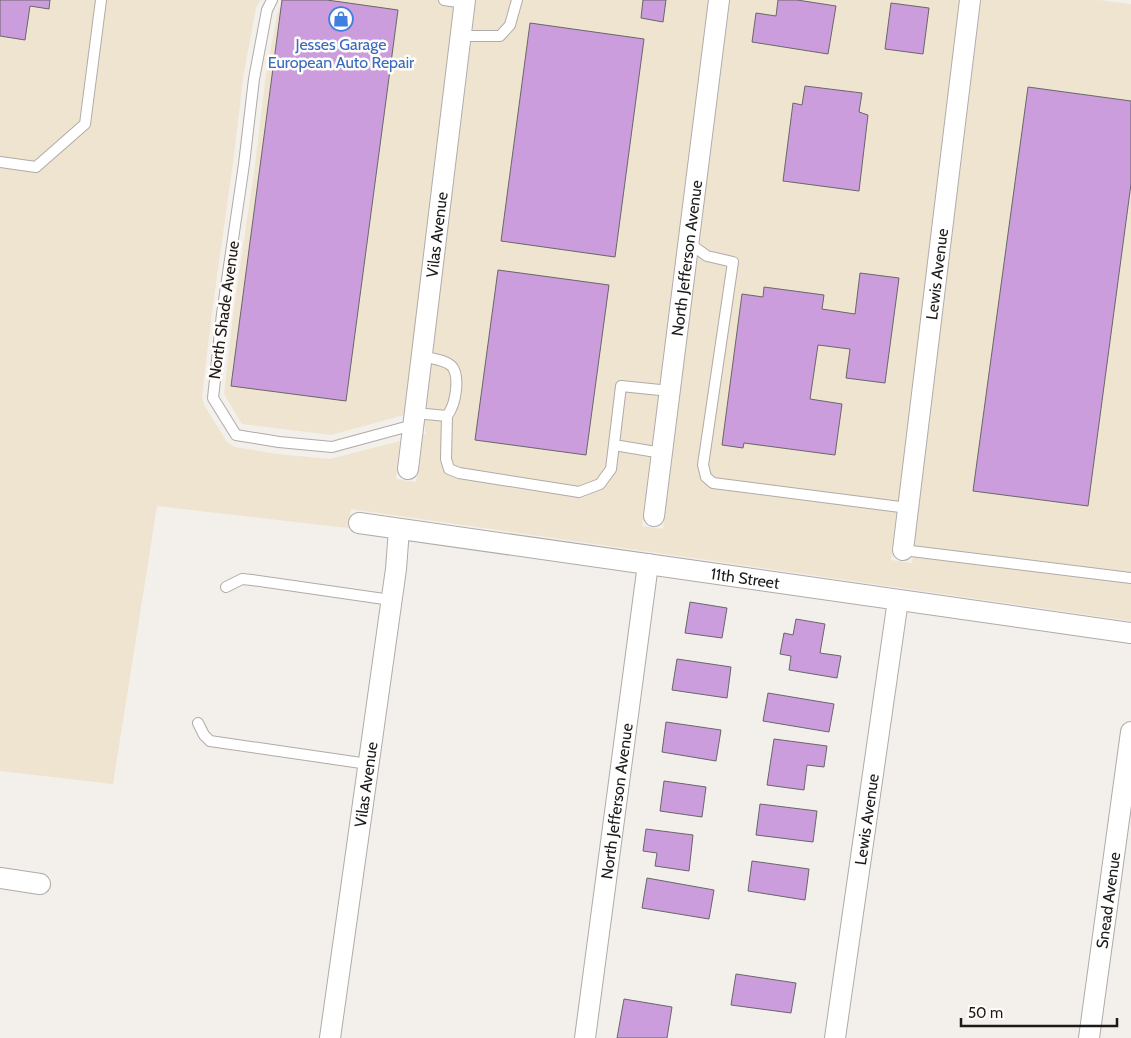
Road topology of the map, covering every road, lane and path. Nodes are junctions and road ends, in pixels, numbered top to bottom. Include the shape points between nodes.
1 (101, 0) edge
2 (272, 0) edge
3 (444, 0) edge
4 (517, 0) edge
5 (719, 0) edge
6 (970, 0) edge
7 (465, 2) edge
8 (461, 36) junction
9 (0, 162) edge
10 (689, 243) junction
11 (422, 356) junction
12 (670, 391) junction
13 (447, 416) junction
14 (414, 419) junction
15 (614, 445) junction
16 (662, 453) junction
17 (408, 469) dead end
18 (908, 508) junction
19 (654, 516) dead end
20 (359, 523) dead end
21 (399, 529) junction
22 (903, 550) joint
23 (648, 564) junction
24 (1131, 578) edge
25 (226, 587) dead end
26 (391, 600) junction
27 (898, 600) junction
28 (1131, 633) edge
29 (198, 723) dead end
30 (1131, 732) edge
31 (368, 764) junction
32 (0, 878) edge
33 (40, 884) dead end
34 (330, 1038) edge
35 (584, 1038) edge
36 (835, 1038) edge
37 (1089, 1038) edge

1 - 9 lane via 86,124 36,167
2 - 14 lane, North Shade Avenue via 267,10 254,79 213,398 236,435 279,442 332,447
3 - 7 lane
4 - 8 lane via 510,25 500,36
5 - 10 street, North Jefferson Avenue
6 - 18 street, Lewis Avenue
7 - 8 street, Vilas Avenue
8 - 11 street, Vilas Avenue
10 - 12 street, North Jefferson Avenue
10 - 18 lane via 707,256 733,262 703,465 706,477 713,483
11 - 13 lane via 445,362 453,367 457,376 453,408
11 - 14 street, Vilas Avenue
12 - 15 lane via 621,386
12 - 16 street, North Jefferson Avenue
13 - 14 lane
13 - 15 lane via 446,459 449,469 459,473 579,492 600,484 611,469
14 - 17 street, Vilas Avenue
15 - 16 lane
16 - 19 street, North Jefferson Avenue
18 - 22 street, Lewis Avenue
20 - 21 street, 11th Street
21 - 23 street, 11th Street
21 - 26 street, Vilas Avenue
22 - 24 lane
23 - 27 street, 11th Street
23 - 35 street, North Jefferson Avenue
25 - 26 lane via 242,580 252,580
26 - 31 street, Vilas Avenue
27 - 28 street, 11th Street
27 - 36 street, Lewis Avenue
29 - 31 lane via 210,741
30 - 37 street, Snead Avenue
31 - 34 street, Vilas Avenue
32 - 33 street

